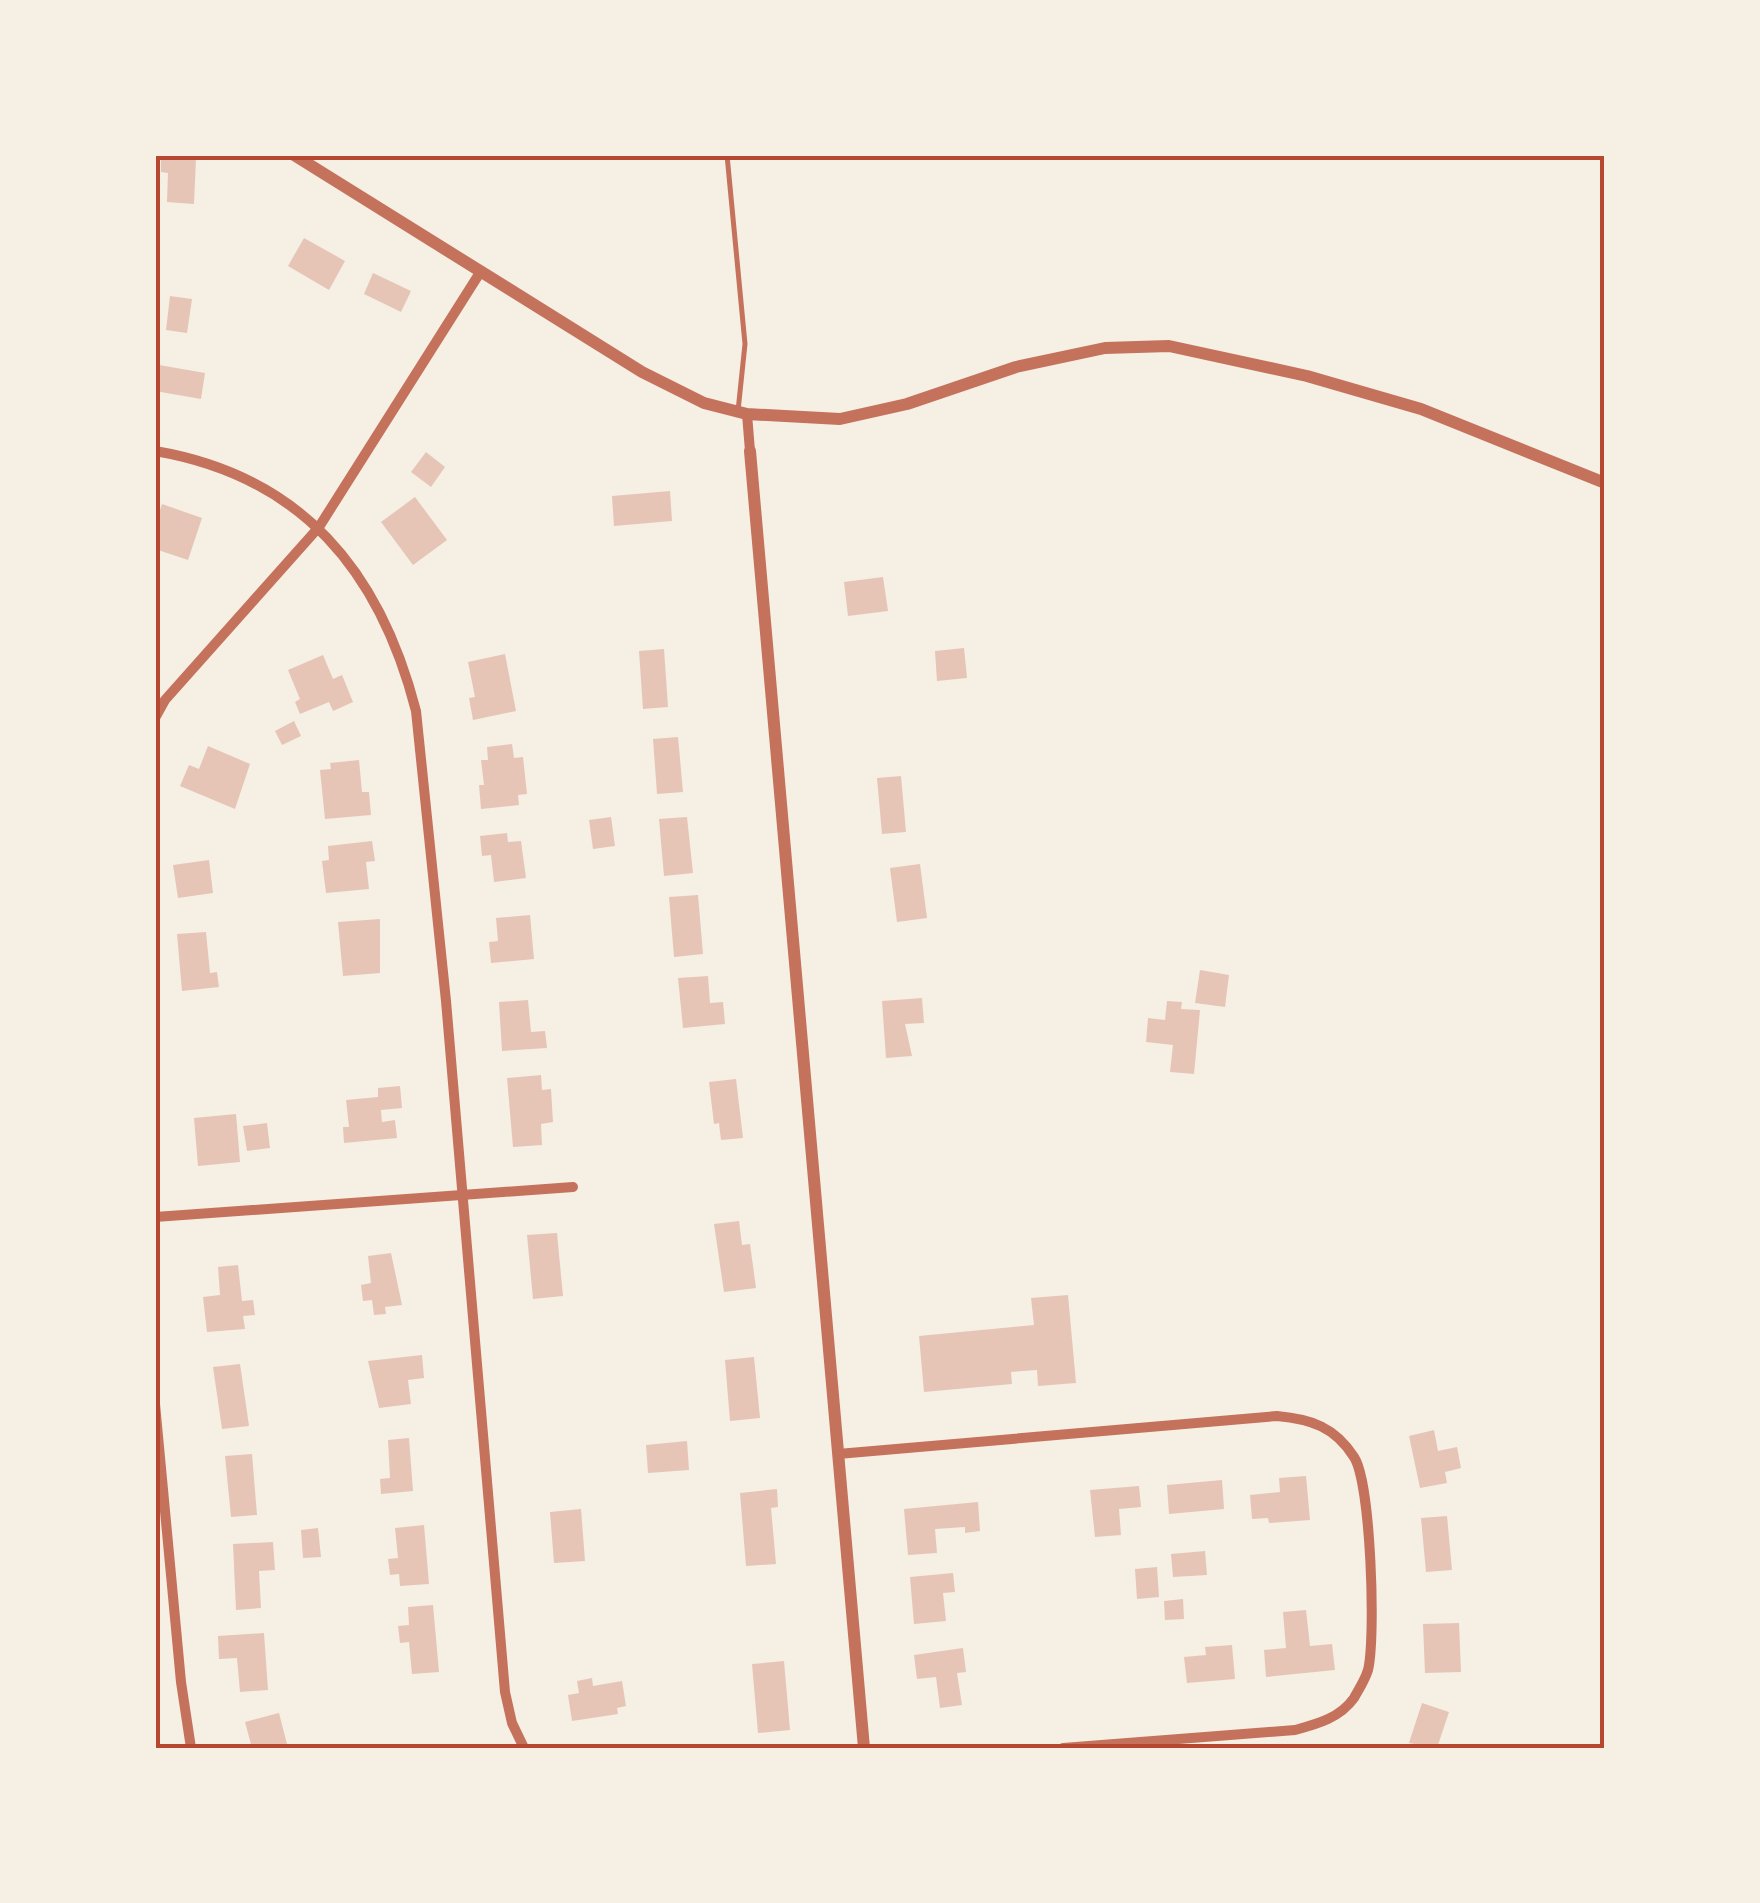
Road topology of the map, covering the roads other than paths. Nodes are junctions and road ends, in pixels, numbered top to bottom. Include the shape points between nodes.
1 (294, 155) edge
2 (727, 155) edge
3 (481, 271) junction
4 (742, 413) junction
5 (155, 451) edge
6 (750, 451) joint
7 (1605, 484) edge
8 (319, 527) junction
9 (155, 718) edge
10 (573, 1187) dead end
11 (460, 1194) junction
12 (155, 1218) edge
13 (155, 1404) edge
14 (838, 1454) junction
15 (192, 1748) edge
16 (524, 1748) edge
17 (864, 1748) edge
18 (1063, 1748) edge

1 - 3 street
2 - 4 lane via 745,344
3 - 4 street via 642,372
3 - 8 street
4 - 6 street
4 - 7 street via 840,419 1016,367 1105,348 1169,346 1422,409
5 - 8 street via 195,458 264,488
6 - 14 street
8 - 9 street
8 - 11 street via 372,592 416,711
10 - 11 street
11 - 12 street
11 - 16 street via 505,1692
13 - 15 street
14 - 17 street
14 - 18 street via 1277,1416 1310,1419 1338,1435 1357,1460 1366,1508 1372,1643 1367,1674 1351,1702 1326,1722 1295,1730

